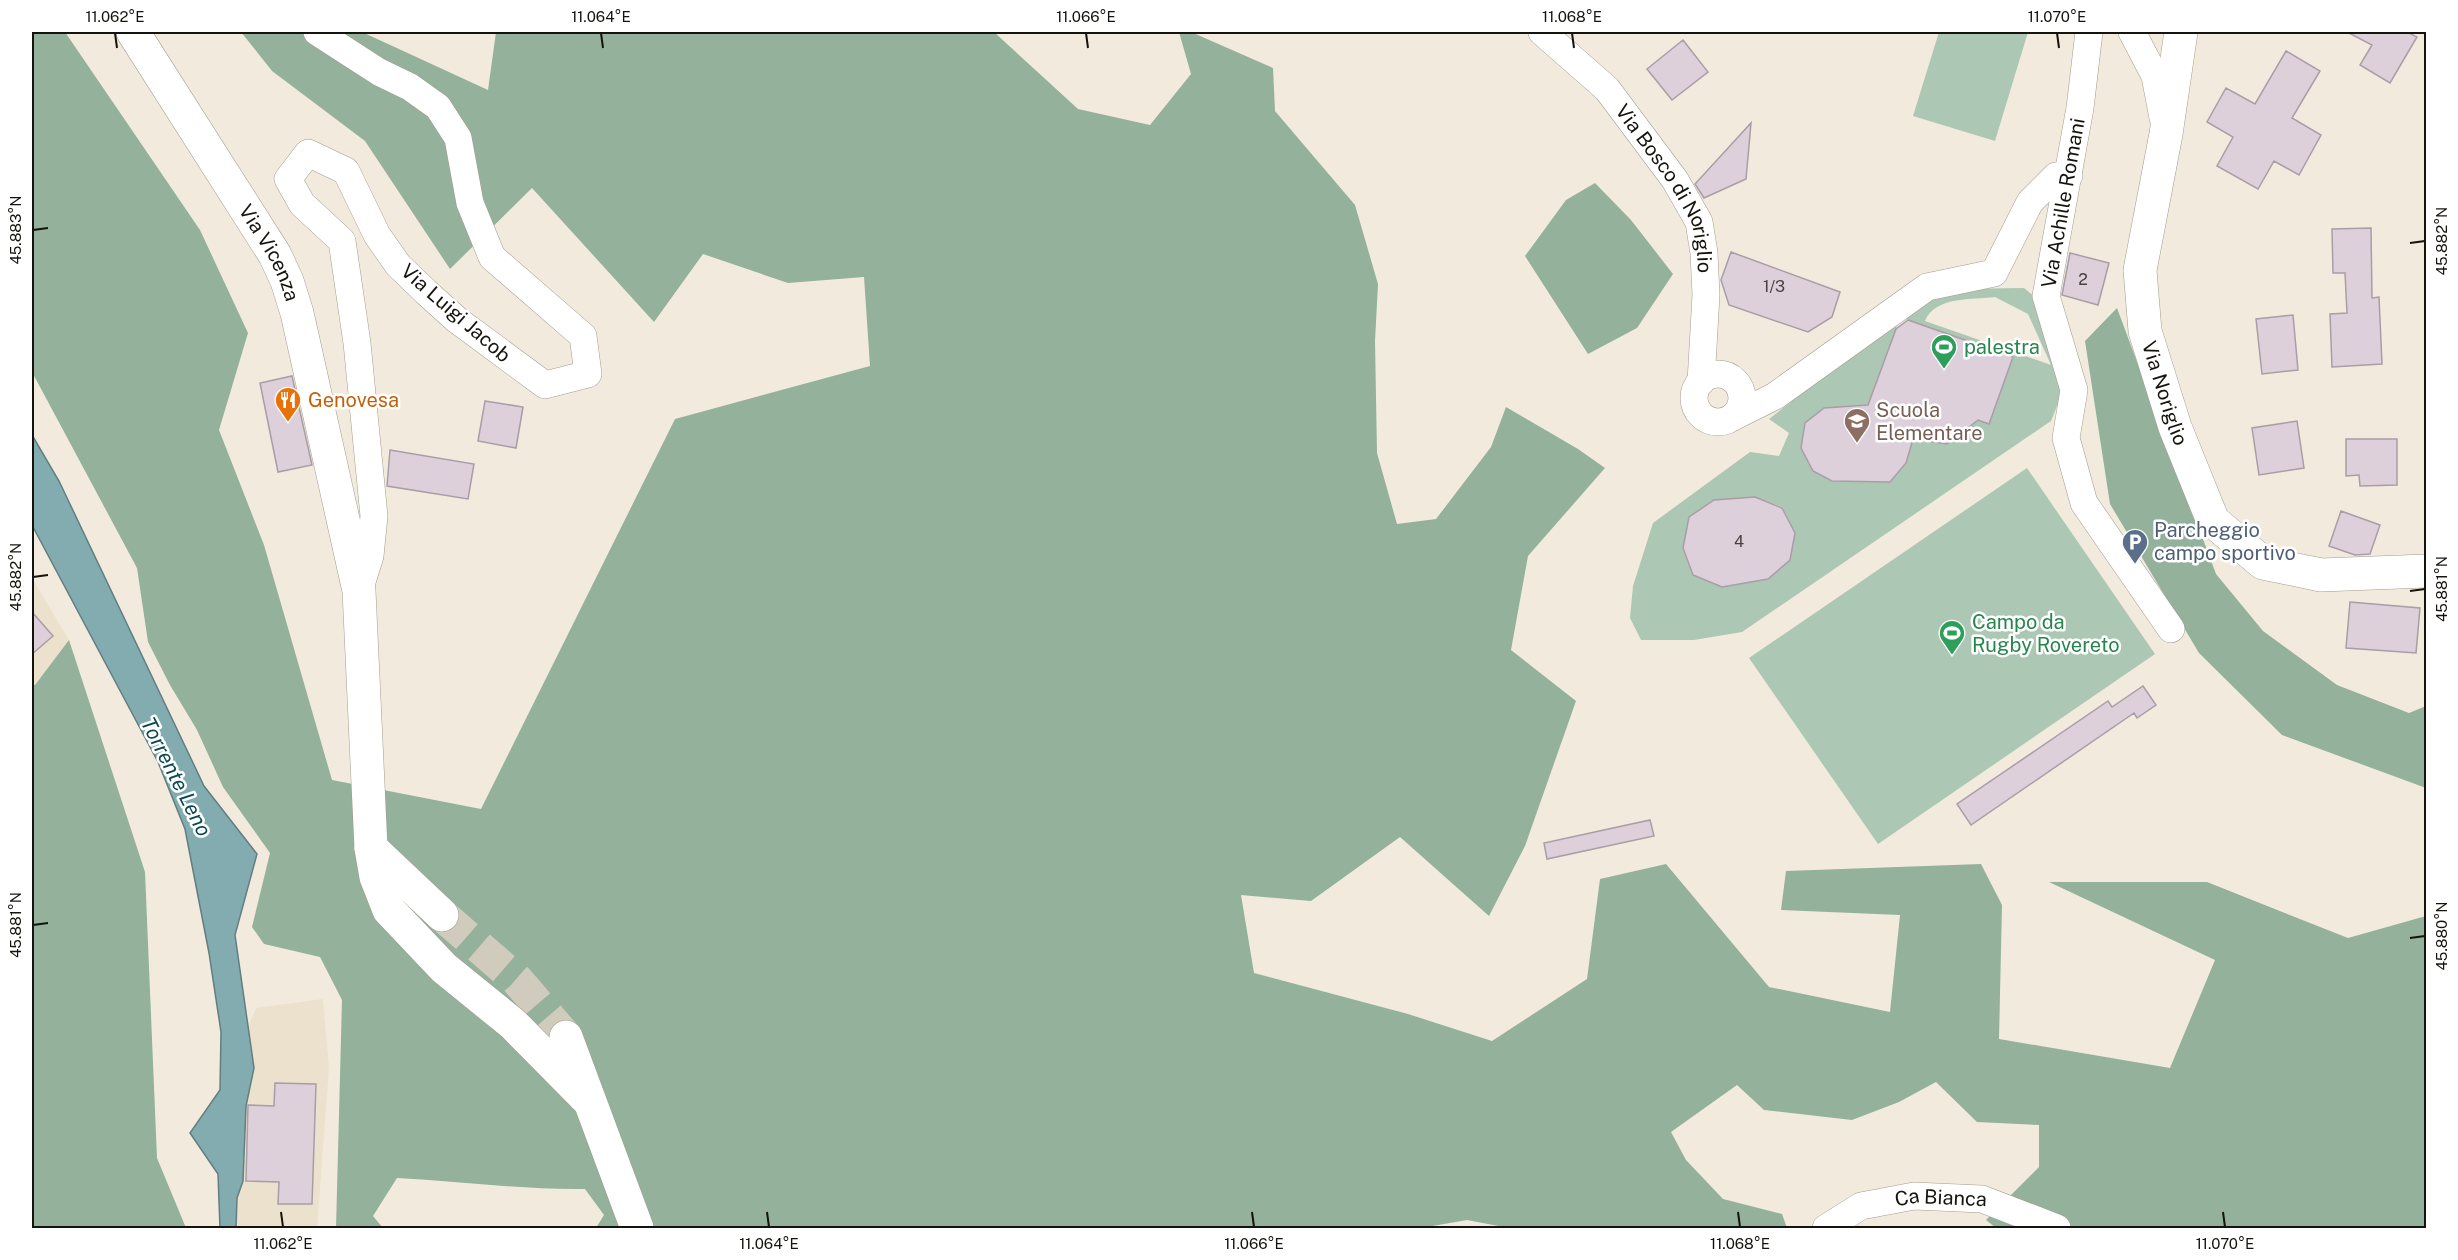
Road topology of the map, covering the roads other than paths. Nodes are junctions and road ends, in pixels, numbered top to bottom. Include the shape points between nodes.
1 (133, 32) edge
2 (317, 32) edge
3 (1542, 32) edge
4 (2089, 32) edge
5 (2132, 32) edge
6 (2181, 32) edge
7 (2166, 134) junction
8 (2069, 175) junction
9 (2427, 571) edge
10 (359, 591) junction
11 (2171, 629) dead end
12 (371, 848) junction
13 (442, 915) tunnel mouth
14 (566, 1037) tunnel mouth
15 (587, 1099) junction
16 (637, 1228) edge
17 (1826, 1228) edge
18 (2057, 1228) edge

1 - 10 main road, Via Vicenza via 287,281
2 - 10 street, Via Luigi Jacob via 438,107 458,138 470,202 492,257 584,336 588,374 545,385 458,320 399,265 376,235 345,171 308,153 288,180 302,204 342,241 357,342 374,516 370,556
3 - 8 street, Via Bosco di Noriglio via 1607,89 1675,180 1699,222 1706,295 1701,382 1722,375 1736,382 1741,404 1733,417 1775,396 1927,286 1994,273 2030,202 2056,176
4 - 8 street, Via Achille Romani
5 - 7 street via 2155,76
6 - 7 main road, Via Noriglio
7 - 9 main road, Via Noriglio via 2140,270 2145,331 2175,427 2213,521 2263,563 2321,575
8 - 11 street, Via Achille Romani via 2046,296 2074,390 2066,438 2084,503
10 - 12 main road, Via Vicenza
12 - 13 main road
12 - 15 main road, Via Vicenza via 376,876 389,910 444,968 513,1024
14 - 15 main road
15 - 16 main road
17 - 18 street, Ca Bianca via 1861,1206 1914,1196 1982,1199

